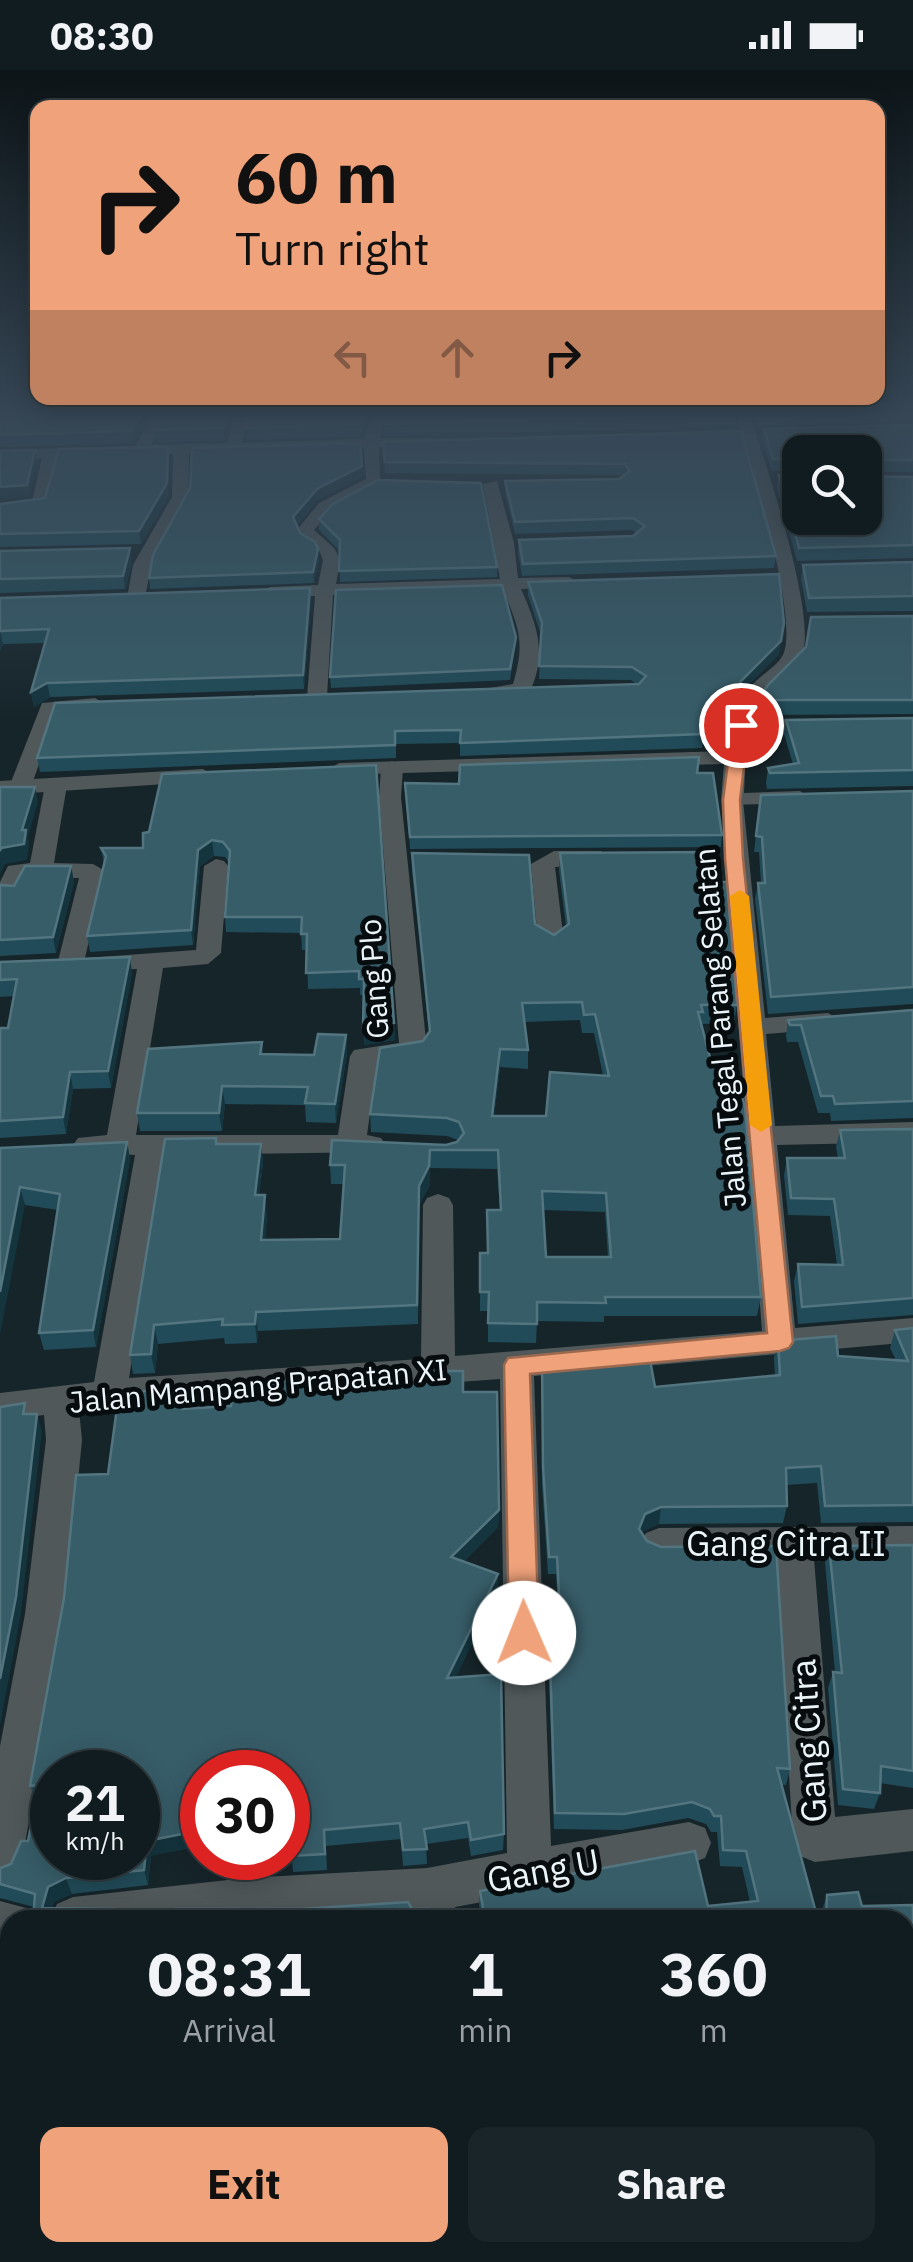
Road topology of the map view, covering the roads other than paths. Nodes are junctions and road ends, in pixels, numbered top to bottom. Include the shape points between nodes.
1 (166, 516) edge
2 (315, 516) edge
3 (503, 516) edge
4 (776, 516) edge
5 (589, 582) edge
6 (510, 584) junction
7 (328, 589) junction
8 (254, 592) edge
9 (136, 598) edge
10 (522, 689) junction
11 (546, 692) edge
12 (474, 694) edge
13 (318, 697) edge
14 (110, 704) edge
15 (741, 725) junction
16 (843, 726) edge
17 (736, 757) junction
18 (392, 768) junction
19 (312, 771) edge
20 (233, 774) edge
21 (56, 785) junction
22 (10, 788) edge
23 (822, 798) edge
24 (732, 800) junction
25 (622, 858) edge
26 (216, 866) dead end
27 (41, 870) junction
28 (8, 893) edge
29 (552, 942) edge
30 (151, 960) junction
31 (70, 965) junction
32 (35, 966) edge
33 (859, 1019) edge
34 (752, 1026) junction
35 (913, 1132) edge
36 (762, 1136) junction
37 (136, 1144) junction
38 (351, 1144) junction
39 (52, 1148) edge
40 (408, 1148) edge
41 (438, 1205) dead end
42 (913, 1330) edge
43 (780, 1342) junction
44 (517, 1365) junction
45 (438, 1370) junction
46 (109, 1393) junction
47 (60, 1400) junction
48 (0, 1407) edge
49 (913, 1542) edge
50 (794, 1543) junction
51 (659, 1544) edge
52 (913, 1830) edge
53 (689, 1844) dead end
54 (0, 1861) edge
55 (530, 1872) junction
56 (432, 1905) edge
57 (164, 1910) edge

1 - 9 street via 140,554
2 - 7 street via 305,534 331,552
3 - 6 street via 514,543
4 - 15 street, Jalan Tegal Parang Selatan via 785,574 804,622 792,656 752,697
5 - 6 street
6 - 7 street
6 - 10 street via 532,651
7 - 8 street
7 - 13 street
10 - 11 street
10 - 12 street
14 - 22 street via 49,707
15 - 16 street
15 - 17 street, Jalan Tegal Parang Selatan
17 - 18 street
17 - 24 street, Jalan Tegal Parang Selatan
18 - 19 street
18 - 38 street, Gang Plo via 390,797 406,860 413,1050 364,1056
20 - 21 street
21 - 22 street
21 - 27 street
23 - 24 street
24 - 34 street, Jalan Tegal Parang Selatan via 724,858
25 - 29 street via 536,862
26 - 30 street via 208,953
27 - 28 street via 17,871
27 - 31 street via 93,871
30 - 31 street
30 - 37 street
31 - 32 street
33 - 34 street
34 - 36 street, Jalan Tegal Parang Selatan
35 - 36 street
36 - 43 street, Jalan Tegal Parang Selatan
37 - 38 street
37 - 39 street
37 - 46 street
38 - 40 street
41 - 45 street
42 - 43 street, Jalan Mampang Prapatan XI
43 - 44 street, Jalan Mampang Prapatan XI
44 - 45 street, Jalan Mampang Prapatan XI
44 - 55 street
45 - 46 street, Jalan Mampang Prapatan XI
46 - 47 street, Jalan Mampang Prapatan XI
47 - 48 street, Jalan Mampang Prapatan XI
47 - 54 street via 64,1440 45,1614
49 - 50 street, Gang Citra II
50 - 51 street, Gang Citra II
50 - 52 street, Gang Citra via 815,1840
53 - 55 street, Gang U
55 - 56 street, Gang U
56 - 57 street, Gang U via 246,1901

